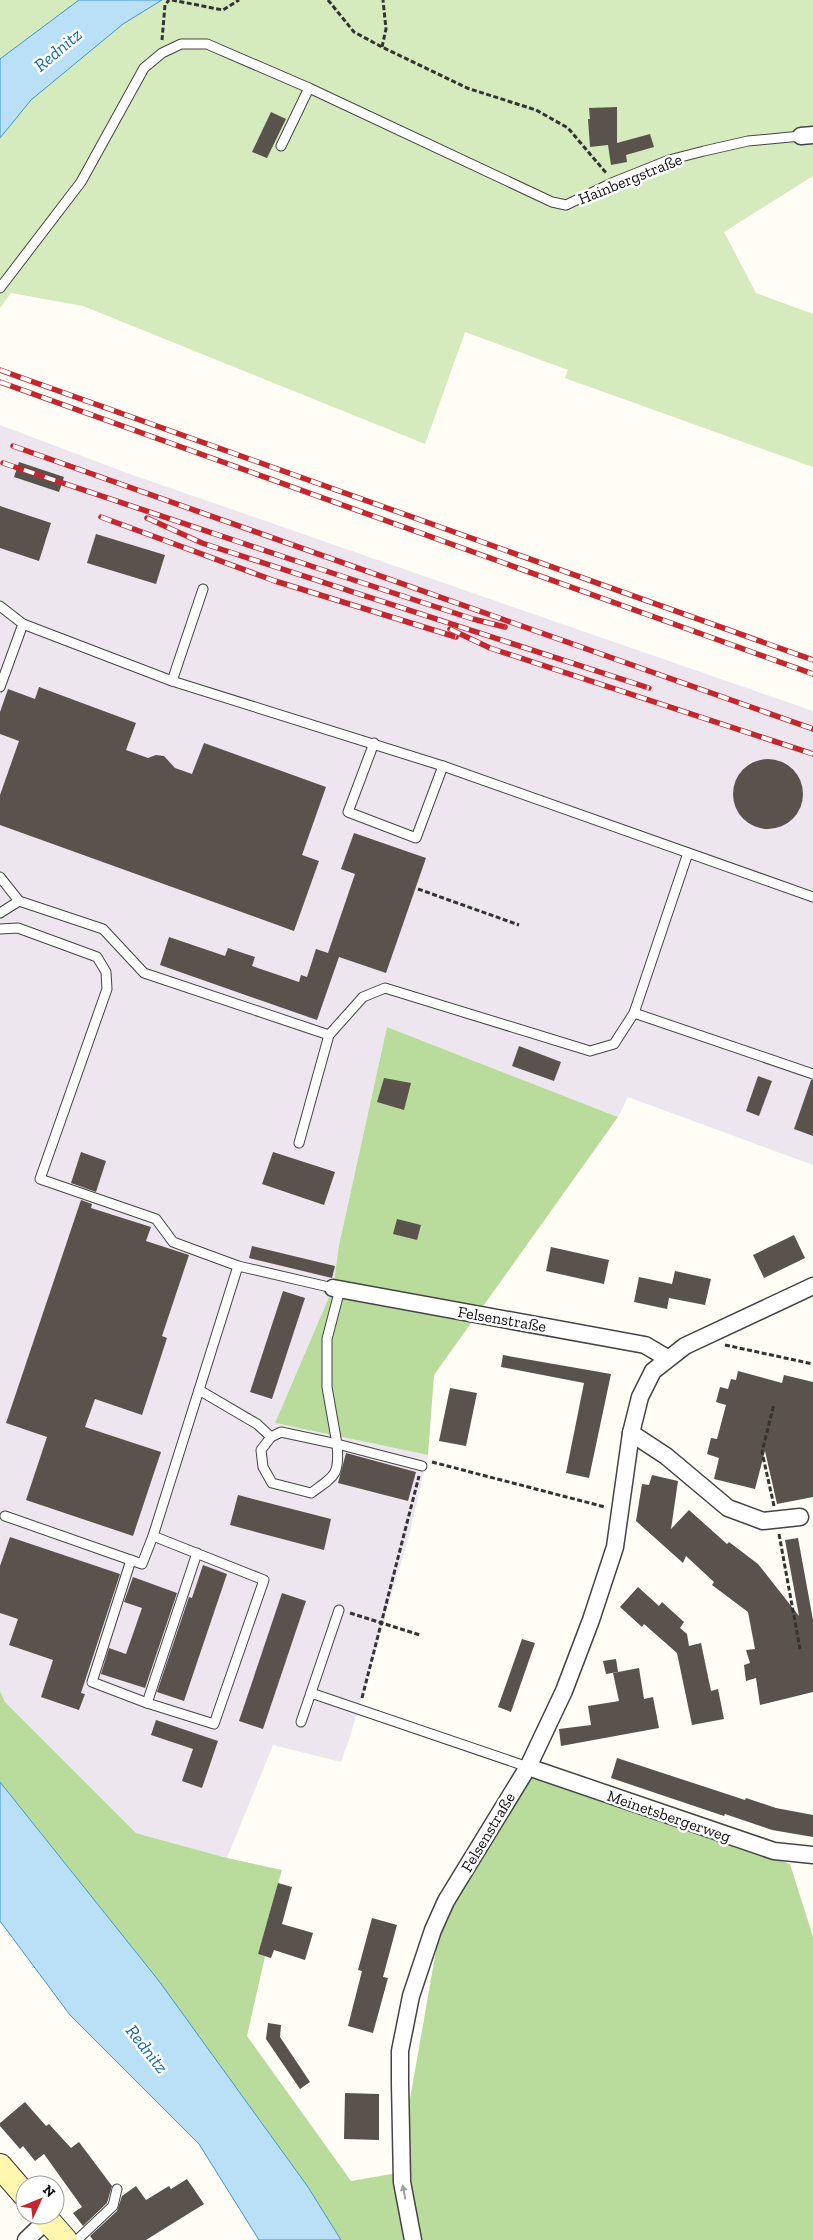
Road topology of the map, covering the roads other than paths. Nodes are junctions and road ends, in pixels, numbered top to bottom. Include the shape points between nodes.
1 (309, 88) junction
2 (807, 136) edge
3 (281, 146) dead end
4 (0, 288) edge
5 (203, 589) dead end
6 (0, 606) edge
7 (23, 624) junction
8 (172, 681) junction
9 (0, 687) edge
10 (374, 743) junction
11 (443, 766) junction
12 (688, 853) junction
13 (0, 877) edge
14 (813, 897) edge
15 (19, 901) junction
16 (0, 913) edge
17 (0, 929) edge
18 (634, 1013) junction
19 (329, 1035) junction
20 (813, 1074) edge
21 (299, 1143) dead end
22 (238, 1266) junction
23 (813, 1286) edge
24 (336, 1288) junction
25 (667, 1358) junction
26 (199, 1390) junction
27 (631, 1433) junction
28 (271, 1437) junction
29 (337, 1444) junction
30 (422, 1466) road end
31 (5, 1516) dead end
32 (800, 1516) dead end
33 (153, 1536) junction
34 (197, 1554) junction
35 (131, 1560) junction
36 (339, 1610) road end
37 (311, 1692) junction
38 (147, 1702) junction
39 (301, 1722) dead end
40 (528, 1767) junction
41 (813, 1855) edge
42 (0, 2166) edge
43 (15, 2183) edge
44 (117, 2188) dead end
45 (38, 2225) edge
46 (52, 2225) edge
47 (26, 2240) edge
48 (65, 2240) edge
49 (77, 2240) edge
50 (413, 2240) edge

1 - 2 lane, Hainbergstraße via 552,202 566,205 669,160 748,141
1 - 3 lane
1 - 4 lane via 207,44 181,44 162,53 144,68 81,182
5 - 8 lane
6 - 7 lane
7 - 8 lane
7 - 9 lane
8 - 10 lane
10 - 11 lane
10 - 11 lane via 348,812 416,838
11 - 12 lane
12 - 14 lane
12 - 18 lane
13 - 15 lane
15 - 16 lane
15 - 19 lane via 103,929 144,973
17 - 22 lane via 18,928 96,957 106,972 108,989 40,1179 156,1219 173,1242
18 - 19 lane via 614,1044 590,1051 385,988 363,997
18 - 20 lane
19 - 21 lane
22 - 24 lane
22 - 26 lane
23 - 25 street, Felsenstraße via 685,1346
24 - 25 street, Felsenstraße via 645,1345
24 - 29 lane via 327,1339 327,1387
25 - 27 street, Felsenstraße via 653,1371 644,1388
26 - 28 lane via 257,1424
26 - 33 lane
27 - 32 street via 666,1456 728,1508 764,1521
27 - 40 street, Felsenstraße via 615,1547 564,1691
28 - 29 lane via 281,1432
28 - 29 lane via 261,1450 263,1467 272,1483 311,1493 333,1478 338,1462
29 - 30 lane
31 - 35 lane
33 - 34 lane
33 - 35 lane via 142,1564
34 - 38 lane
34 - 38 lane via 264,1580 214,1724
35 - 38 lane via 92,1682
36 - 37 lane
37 - 39 lane
37 - 40 lane
40 - 41 street, Meinetsbergerweg via 774,1851
50 -> 40 street, Felsenstraße via 402,2182 400,2051 404,2024 433,1930 446,1901
42 - 43 street
44 - 49 lane via 114,2206
45 - 47 street
46 - 48 street

